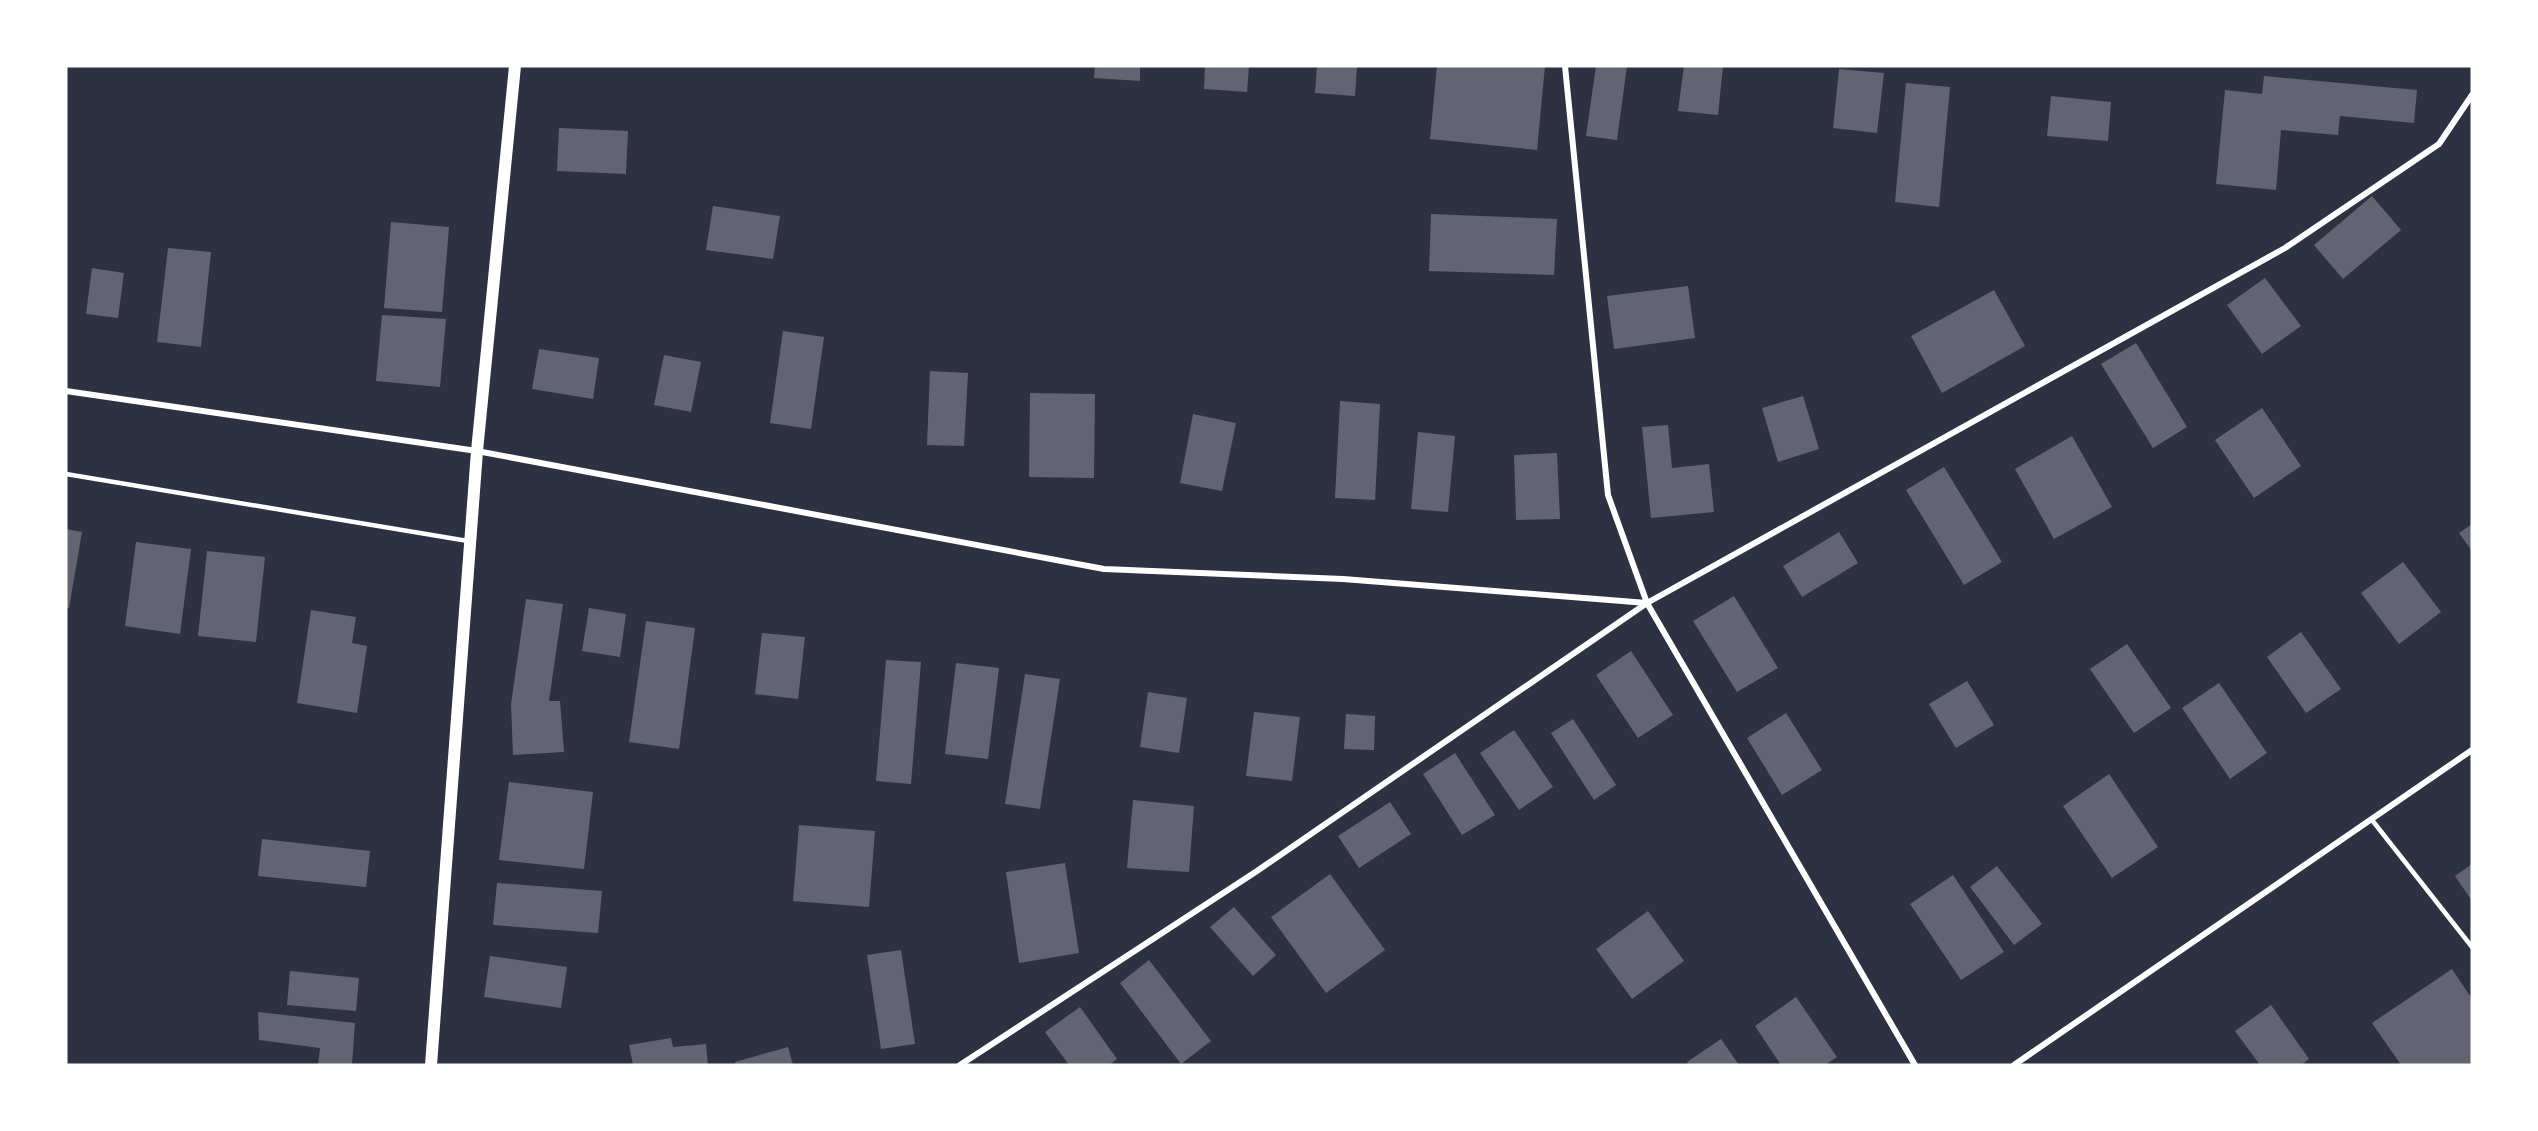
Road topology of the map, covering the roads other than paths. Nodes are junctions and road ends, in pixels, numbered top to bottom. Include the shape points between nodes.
1 (515, 66) edge
2 (1565, 66) edge
3 (2472, 95) edge
4 (66, 391) edge
5 (477, 451) junction
6 (66, 474) edge
7 (471, 541) junction
8 (1647, 603) junction
9 (2472, 750) edge
10 (2372, 819) junction
11 (2472, 947) edge
12 (431, 1065) edge
13 (960, 1065) edge
14 (1915, 1065) edge
15 (2014, 1065) edge

1 - 5 main road
2 - 8 street via 1608,495
3 - 8 street via 2439,144 2285,248
4 - 5 street
5 - 7 main road
5 - 8 street via 1104,569 1343,579
6 - 7 lane
7 - 12 main road
8 - 13 street via 1257,871
8 - 14 street
9 - 10 street
10 - 11 lane
10 - 15 street

